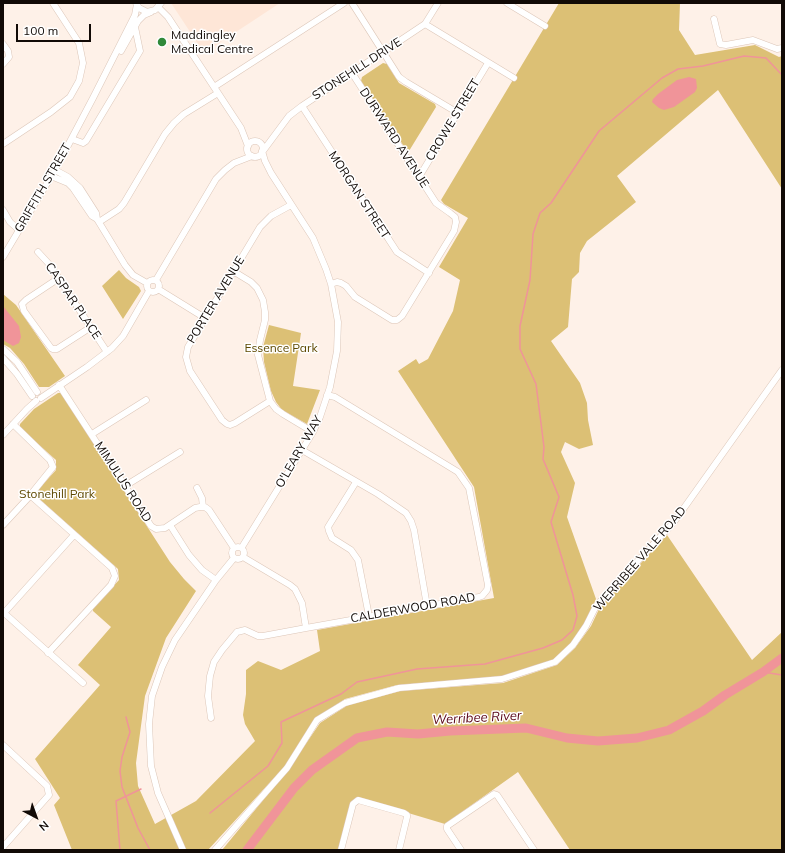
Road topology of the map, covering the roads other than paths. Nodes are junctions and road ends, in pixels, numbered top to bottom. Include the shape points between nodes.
1 (53, 3) edge
2 (344, 3) edge
3 (352, 3) edge
4 (438, 3) edge
5 (507, 3) edge
6 (136, 4) edge
7 (159, 5) edge
8 (151, 12) junction
9 (714, 19) dead end
10 (425, 24) junction
11 (545, 26) dead end
12 (135, 27) junction
13 (3, 44) edge
14 (782, 48) edge
15 (383, 52) junction
16 (488, 63) junction
17 (3, 64) edge
18 (110, 67) junction
19 (352, 73) junction
20 (514, 78) dead end
21 (214, 87) junction
22 (218, 93) junction
23 (302, 106) junction
24 (458, 113) junction
25 (241, 128) junction
26 (274, 135) junction
27 (72, 139) junction
28 (257, 142) junction
29 (3, 144) edge
30 (248, 147) junction
31 (262, 151) junction
32 (252, 156) junction
33 (234, 163) junction
34 (55, 170) junction
35 (271, 173) junction
36 (51, 176) junction
37 (419, 177) junction
38 (291, 205) junction
39 (4, 211) edge
40 (98, 221) junction
41 (21, 227) junction
42 (38, 252) dead end
43 (3, 257) edge
44 (233, 271) junction
45 (429, 273) junction
46 (59, 278) junction
47 (156, 280) junction
48 (147, 283) junction
49 (331, 284) junction
50 (158, 289) junction
51 (149, 291) junction
52 (205, 318) junction
53 (90, 327) junction
54 (3, 350) edge
55 (107, 352) junction
56 (3, 358) edge
57 (782, 370) edge
58 (59, 385) junction
59 (327, 395) junction
60 (36, 396) junction
61 (146, 400) dead end
62 (270, 401) junction
63 (13, 424) junction
64 (313, 432) junction
65 (92, 434) junction
66 (3, 435) edge
67 (302, 450) junction
68 (180, 452) dead end
69 (356, 482) junction
70 (125, 486) junction
71 (197, 488) dead end
72 (30, 495) junction
73 (203, 506) junction
74 (3, 525) edge
75 (170, 525) junction
76 (74, 535) junction
77 (242, 547) junction
78 (234, 548) junction
79 (243, 557) junction
80 (234, 558) junction
81 (216, 580) junction
82 (427, 606) junction
83 (4, 612) edge
84 (369, 616) junction
85 (306, 628) junction
86 (48, 653) junction
87 (82, 683) dead end
88 (211, 718) dead end
89 (3, 745) edge
90 (3, 846) edge
91 (182, 847) edge
92 (187, 850) edge
93 (215, 850) edge
94 (341, 850) edge
95 (399, 850) edge
96 (461, 850) edge
97 (534, 850) edge

1 - 29 street via 79,43 83,63 79,82 70,97
2 - 21 street
3 - 15 street
4 - 10 street, STONEHILL DRIVE
5 - 11 street
6 - 8 street via 142,11
6 - 18 street, GRIFFITH STREET via 135,15
7 - 8 street, GRIFFITH STREET
7 - 21 street
8 - 12 street, GRIFFITH STREET via 144,15
9 - 14 street via 720,44 753,40 777,49
10 - 15 street, STONEHILL DRIVE
10 - 16 street
12 - 18 street, GRIFFITH STREET
12 - 27 street, GRIFFITH STREET via 140,51 86,141 83,143
13 - 17 street via 9,57
15 - 19 street, STONEHILL DRIVE
15 - 24 street via 403,80
16 - 20 street
16 - 24 street, CROWE STREET
18 - 27 street, GRIFFITH STREET
19 - 23 street, STONEHILL DRIVE
19 - 37 street, DURWARD AVENUE
21 - 22 street
22 - 25 street
22 - 40 street via 174,123 164,134 124,203 119,209
23 - 26 street, STONEHILL DRIVE via 289,116
23 - 45 street, MORGAN STREET via 396,252
24 - 37 street, CROWE STREET
25 - 28 street
25 - 30 street
26 - 28 street
26 - 31 street, STONEHILL DRIVE
27 - 34 street, GRIFFITH STREET
28 - 30 street via 250,143
28 - 31 street via 261,145
30 - 32 street via 248,153
30 - 33 street
31 - 32 street via 258,156
31 - 35 street
32 - 33 street
32 - 35 street
33 - 47 street via 216,178
34 - 36 street, GRIFFITH STREET
34 - 40 street via 80,188 96,213
35 - 38 street, O'LEARY WAY
36 - 40 street via 68,183
36 - 41 street, GRIFFITH STREET
37 - 45 street, DURWARD AVENUE via 436,204 455,217 456,222 454,231
38 - 44 street, PORTER AVENUE via 272,216 260,227
38 - 49 street, O'LEARY WAY via 313,238
39 - 41 street via 10,222
40 - 48 street via 125,265
41 - 43 street, GRIFFITH STREET
42 - 46 street, CASPAR PLACE
44 - 52 street, PORTER AVENUE
44 - 62 street via 251,282 263,300 265,320 258,355
45 - 49 street via 397,320 392,320 355,297 341,283
46 - 53 street, CASPAR PLACE
46 - 53 street via 24,302 24,311 53,349
47 - 48 street
47 - 50 street via 159,284
48 - 51 street
49 - 59 street, O'LEARY WAY via 338,322 337,351
50 - 51 street via 154,292
50 - 52 street
51 - 55 street via 123,336
52 - 62 street, PORTER AVENUE via 188,347 186,357 190,371 222,420 230,425
53 - 55 street, CASPAR PLACE
54 - 60 street via 17,362
55 - 58 street
56 - 60 street
57 - 93 street, WERRIBEE VALE ROAD via 674,522 596,606 573,645 555,662 502,679 399,688 345,703 317,720 287,768
58 - 60 street
58 - 65 street, MIMULUS ROAD
59 - 64 street, O'LEARY WAY
59 - 82 street, CALDERWOOD ROAD via 335,396 453,467 469,488 487,590 479,597
60 - 63 street
61 - 65 street
62 - 64 street via 276,409
63 - 66 street
63 - 72 street via 50,460 53,467
64 - 67 street, O'LEARY WAY
65 - 70 street, MIMULUS ROAD
67 - 69 street
67 - 77 street, O'LEARY WAY
68 - 70 street
69 - 82 street via 399,507 411,521
69 - 84 street via 328,527 328,532 332,538 352,550 358,560
70 - 75 street, MIMULUS ROAD via 153,528 163,529
71 - 73 street
72 - 74 street
72 - 76 street
73 - 75 street, MIMULUS ROAD via 195,508
73 - 78 street via 209,510
75 - 81 street via 189,555 202,570
76 - 83 street
76 - 86 street via 112,568 115,576 111,585
77 - 78 street
77 - 79 street
78 - 80 street
79 - 80 street
79 - 85 street via 295,589 302,603
80 - 81 street
81 - 91 street via 175,640 152,696 149,724 151,766 158,793
82 - 84 street, CALDERWOOD ROAD
83 - 86 street
84 - 85 street, CALDERWOOD ROAD
85 - 88 street, CALDERWOOD ROAD via 263,636 248,630 237,632 214,662 208,696
86 - 87 street
89 - 90 street via 47,786 49,795
91 - 92 street
94 - 95 street via 353,804 358,800 407,815
96 - 97 street via 447,826 494,794

